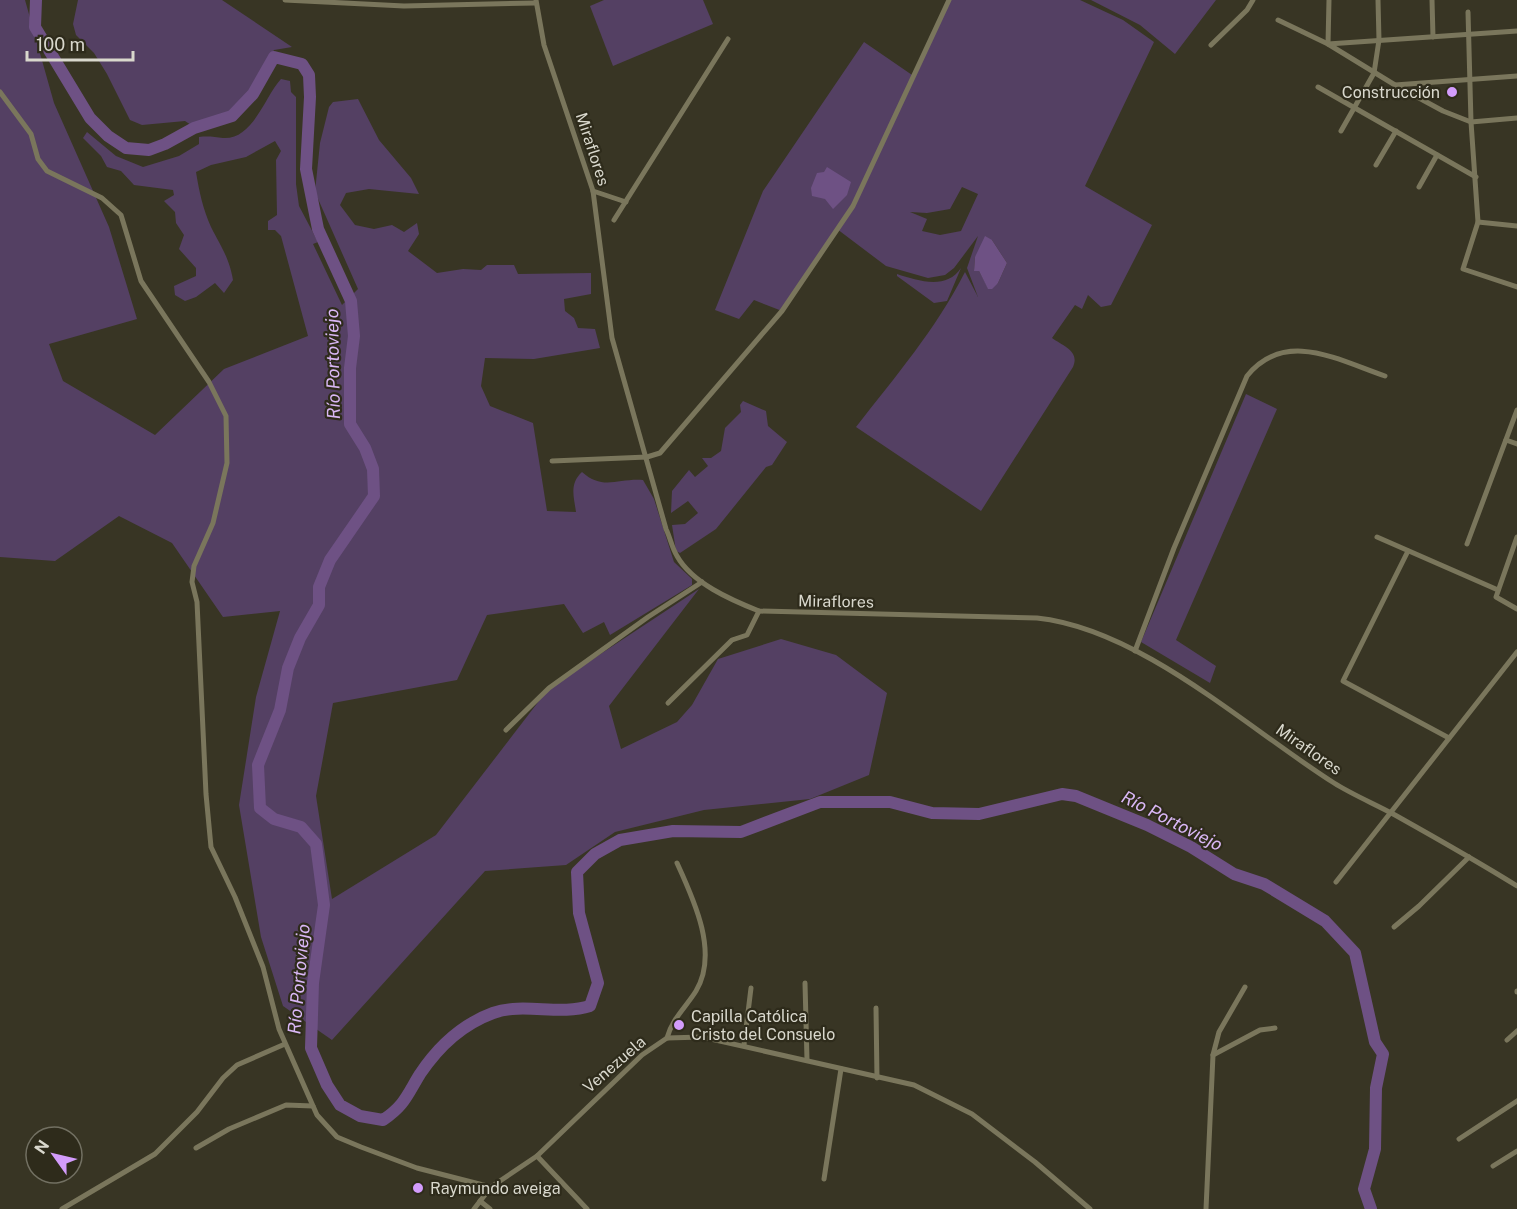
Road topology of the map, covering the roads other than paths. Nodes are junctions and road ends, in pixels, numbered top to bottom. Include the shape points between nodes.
1 (285, 0) edge
2 (949, 0) edge
3 (1253, 0) edge
4 (1329, 0) edge
5 (1378, 0) edge
6 (1432, 0) edge
7 (536, 2) edge
8 (1468, 12) dead end
9 (1278, 20) dead end
10 (1517, 31) edge
11 (1469, 35) junction
12 (1433, 37) junction
13 (728, 39) dead end
14 (1379, 40) junction
15 (1328, 44) junction
16 (1211, 45) dead end
17 (1374, 73) junction
18 (1517, 76) edge
19 (1470, 79) junction
20 (1395, 85) junction
21 (1318, 87) dead end
22 (0, 92) edge
23 (1354, 107) junction
24 (1517, 118) edge
25 (1471, 122) junction
26 (1341, 131) dead end
27 (1396, 131) junction
28 (1437, 155) junction
29 (1376, 165) dead end
30 (1476, 177) junction
31 (1419, 187) dead end
32 (593, 191) junction
33 (626, 201) junction
34 (614, 220) dead end
35 (1478, 222) junction
36 (1517, 226) edge
37 (1517, 287) edge
38 (1385, 376) dead end
39 (1517, 410) edge
40 (1506, 440) junction
41 (1517, 444) edge
42 (647, 457) junction
43 (552, 461) dead end
44 (1377, 537) dead end
45 (1517, 537) edge
46 (1467, 544) dead end
47 (1408, 551) junction
48 (702, 582) junction
49 (1498, 590) junction
50 (1517, 609) edge
51 (759, 611) junction
52 (1135, 651) junction
53 (1517, 652) edge
54 (668, 704) dead end
55 (506, 730) dead end
56 (1449, 738) junction
57 (1392, 813) junction
58 (1469, 857) junction
59 (677, 863) dead end
60 (1336, 882) dead end
61 (1517, 886) edge
62 (1394, 927) dead end
63 (805, 983) dead end
64 (1245, 987) dead end
65 (751, 988) dead end
66 (876, 1008) dead end
67 (1275, 1028) dead end
68 (1517, 1031) edge
69 (667, 1038) junction
70 (1507, 1040) dead end
71 (285, 1044) junction
72 (744, 1045) junction
73 (1213, 1055) junction
74 (807, 1059) junction
75 (841, 1069) junction
76 (877, 1078) junction
77 (1517, 1101) edge
78 (313, 1106) junction
79 (1460, 1139) dead end
80 (196, 1148) dead end
81 (1517, 1151) edge
82 (537, 1156) junction
83 (1493, 1166) dead end
84 (824, 1179) dead end
85 (491, 1187) junction
86 (480, 1201) junction
87 (62, 1209) edge
88 (474, 1209) edge
89 (490, 1209) edge
90 (587, 1209) edge
91 (1090, 1209) edge
92 (1206, 1209) edge

1 - 7 street via 404,6
2 - 42 street via 853,206 775,320 660,453
3 - 16 street
4 - 15 street
5 - 14 street
6 - 12 street
7 - 32 street, Miraflores via 544,45
8 - 11 street
9 - 15 street
10 - 11 street
11 - 12 street
11 - 19 street
12 - 14 street
13 - 33 street
14 - 15 street
14 - 17 street
15 - 17 street
17 - 20 street
17 - 23 street
18 - 19 street
19 - 20 street
19 - 25 street
20 - 25 street
21 - 23 street
22 - 71 street via 31,134 38,159 47,171 102,198 121,215 141,281 209,382 226,416 227,463 213,523 194,567 192,582 197,602 206,794 211,847 263,967
23 - 26 street
23 - 27 street
24 - 25 street
25 - 30 street
27 - 28 street
27 - 29 street
28 - 30 street
28 - 31 street
30 - 35 street
32 - 33 street
32 - 42 street, Miraflores via 609,321
33 - 34 street
35 - 36 street
35 - 37 street via 1462,268
38 - 52 street via 1304,351 1275,354 1255,367 1247,376 1174,548
39 - 40 street
40 - 41 street
40 - 46 street
42 - 43 street
42 - 48 street, Miraflores via 677,557
44 - 47 street
45 - 49 street
47 - 49 street
47 - 56 street via 1343,681
48 - 51 street, Miraflores via 733,602
48 - 55 street via 549,688
49 - 50 street via 1496,597
51 - 52 street, Miraflores via 1037,618 1077,627
51 - 54 street via 747,635 732,640
52 - 57 street, Miraflores via 1213,699 1337,785
53 - 56 street
56 - 57 street
57 - 58 street, Miraflores
57 - 60 street
58 - 61 street, Miraflores
58 - 62 street
59 - 69 street via 692,899 706,955 705,972
63 - 74 street
64 - 73 street via 1219,1032
65 - 72 street
66 - 76 street
67 - 73 street via 1260,1030
68 - 70 street
69 - 72 street, Venezuela via 702,1037
69 - 82 street, Venezuela via 642,1055
71 - 78 street
71 - 87 street via 237,1065 155,1154
72 - 74 street, Venezuela
73 - 92 street
74 - 75 street, Venezuela
75 - 76 street, Venezuela
75 - 84 street
76 - 91 street, Venezuela via 914,1085 972,1114
77 - 79 street
78 - 80 street via 286,1106 229,1129
78 - 85 street via 338,1137 417,1168
81 - 83 street
82 - 85 street, Venezuela
82 - 90 street
85 - 86 street, Venezuela
86 - 88 street, Venezuela
86 - 89 street

